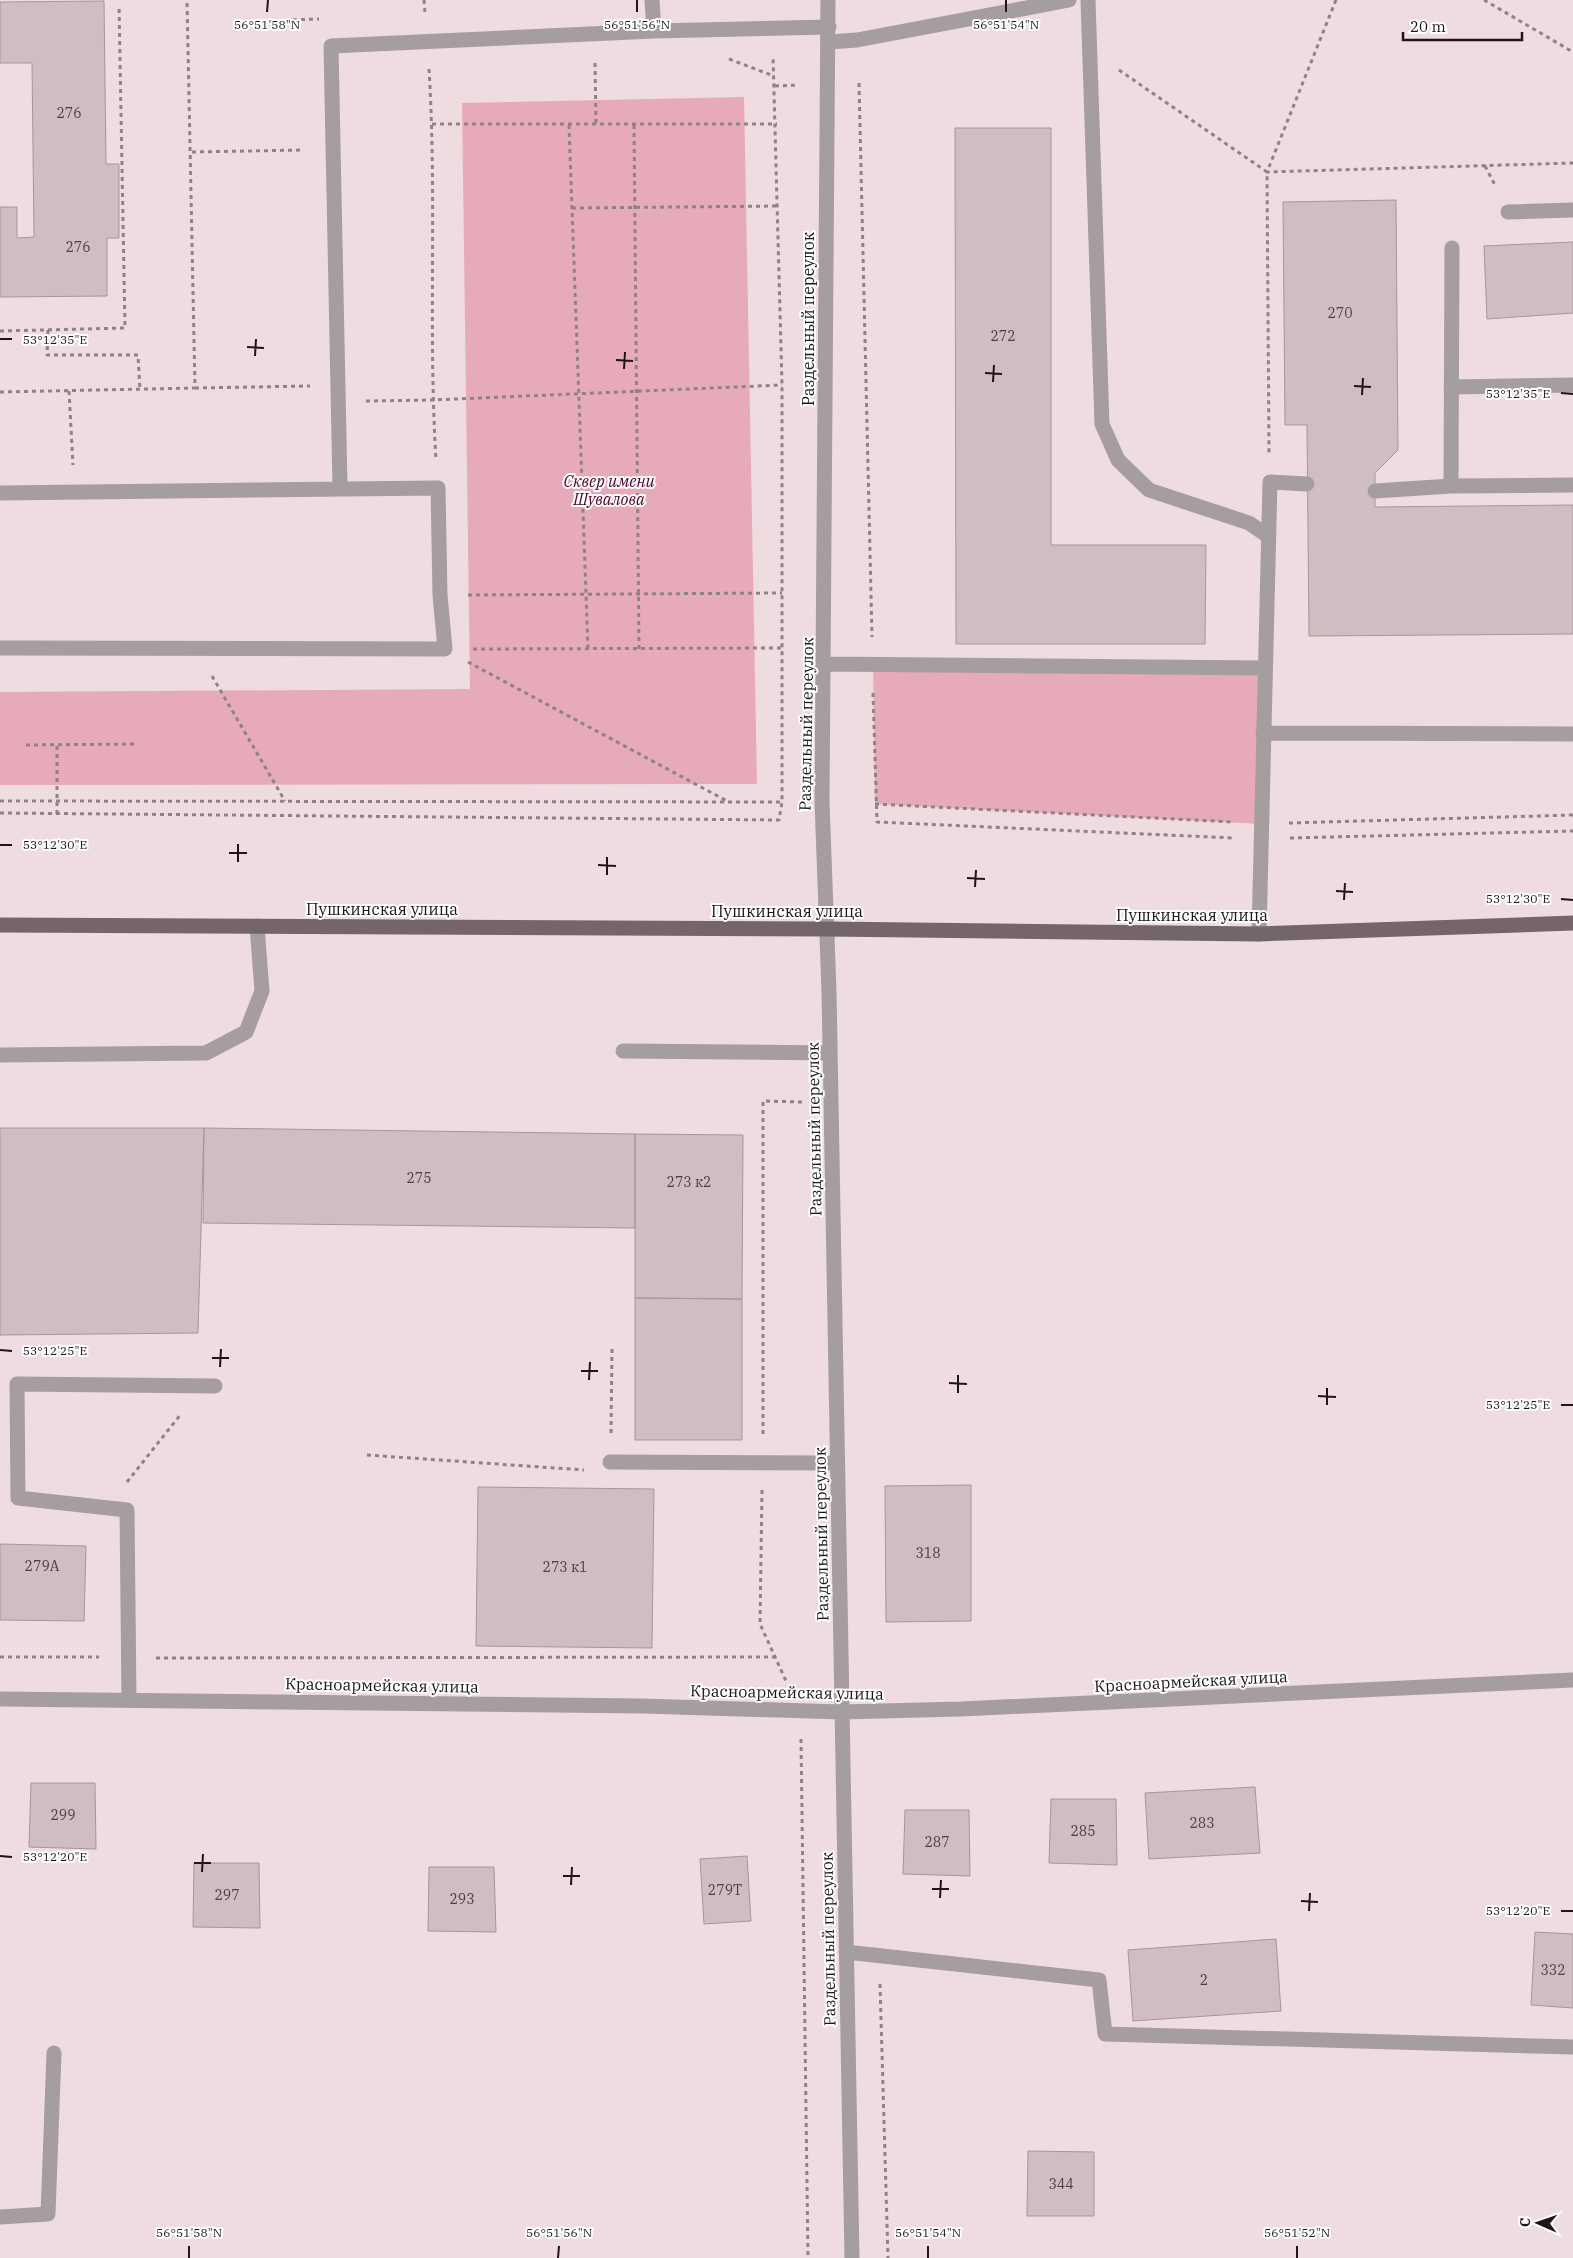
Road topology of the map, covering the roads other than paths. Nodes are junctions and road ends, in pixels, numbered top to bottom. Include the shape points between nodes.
1 (652, 0) edge
2 (828, 0) edge
3 (1069, 0) edge
4 (1088, 0) edge
5 (654, 31) junction
6 (829, 35) junction
7 (1573, 210) edge
8 (1508, 212) dead end
9 (1452, 248) dead end
10 (1573, 385) edge
11 (1451, 387) junction
12 (1307, 484) tunnel mouth
13 (1451, 486) junction
14 (1573, 486) edge
15 (340, 487) junction
16 (1375, 491) tunnel mouth
17 (0, 493) edge
18 (1268, 536) junction
19 (0, 648) edge
20 (824, 664) junction
21 (1265, 668) junction
22 (1263, 733) junction
23 (1573, 734) edge
24 (1573, 923) edge
25 (0, 925) edge
26 (258, 926) junction
27 (827, 929) junction
28 (1259, 934) junction
29 (623, 1051) dead end
30 (830, 1053) junction
31 (0, 1055) edge
32 (209, 1386) road end
33 (610, 1462) road end
34 (837, 1464) junction
35 (1573, 1680) edge
36 (0, 1699) edge
37 (129, 1699) junction
38 (841, 1712) junction
39 (846, 1952) junction
40 (1573, 2047) edge
41 (54, 2053) dead end
42 (0, 2217) edge
43 (852, 2258) edge

1 - 5 street
2 - 6 street, Раздельный переулок
3 - 6 street via 858,40
4 - 18 street via 1102,424 1118,460 1149,490 1249,524
5 - 6 street via 772,28
5 - 15 street via 331,46
6 - 20 street, Раздельный переулок via 826,83
7 - 8 street
9 - 11 street
10 - 11 street
11 - 13 street
12 - 18 street via 1270,482
13 - 14 street
13 - 16 street
15 - 17 street
15 - 19 street via 438,488 440,595 445,649
18 - 21 street
20 - 21 street
20 - 27 street, Раздельный переулок via 822,802
21 - 22 street
22 - 23 street
22 - 28 street
24 - 28 main road, Пушкинская улица
25 - 26 main road, Пушкинская улица
26 - 27 main road, Пушкинская улица
26 - 31 street via 262,991 246,1032 206,1053
27 - 28 main road, Пушкинская улица
27 - 30 street, Раздельный переулок
29 - 30 street
30 - 34 street, Раздельный переулок
32 - 37 street via 17,1384 18,1498 127,1510
33 - 34 street
34 - 38 street, Раздельный переулок
35 - 38 street, Красноармейская улица
36 - 37 street, Красноармейская улица
37 - 38 street, Красноармейская улица
38 - 39 street, Раздельный переулок
39 - 40 street via 1099,1980 1105,2034
39 - 43 street, Раздельный переулок
41 - 42 street via 48,2214

